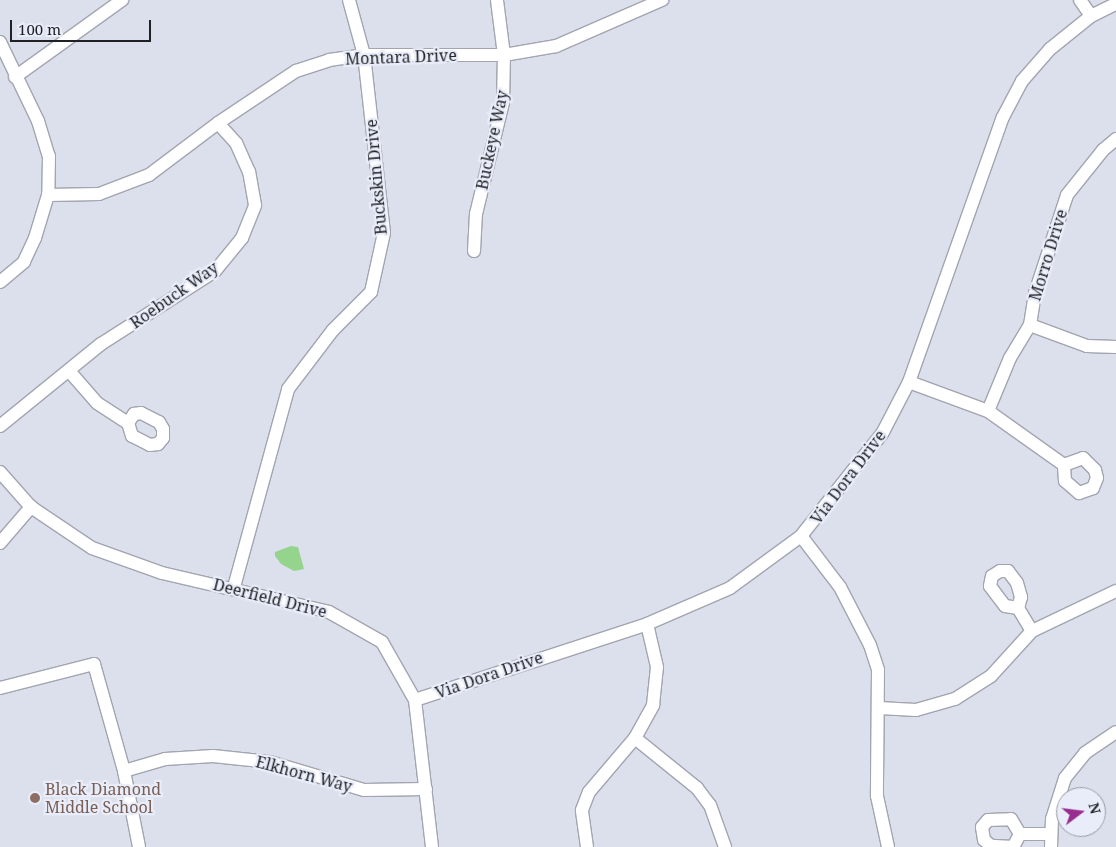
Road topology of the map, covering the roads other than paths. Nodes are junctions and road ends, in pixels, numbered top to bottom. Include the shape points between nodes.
1 (122, 0) edge
2 (349, 0) edge
3 (497, 0) edge
4 (662, 0) edge
5 (1080, 0) edge
6 (1116, 4) edge
7 (1091, 16) junction
8 (0, 42) edge
9 (364, 55) junction
10 (504, 55) junction
11 (15, 77) junction
12 (218, 123) junction
13 (1116, 139) edge
14 (48, 195) junction
15 (474, 251) dead end
16 (0, 282) edge
17 (1030, 325) junction
18 (1116, 347) edge
19 (70, 372) junction
20 (908, 382) junction
21 (988, 411) junction
22 (128, 423) dead end
23 (0, 426) edge
24 (1064, 465) dead end
25 (0, 472) edge
26 (31, 507) junction
27 (801, 536) junction
28 (0, 543) edge
29 (234, 587) junction
30 (1116, 591) edge
31 (1018, 608) dead end
32 (647, 624) junction
33 (1032, 631) junction
34 (0, 688) edge
35 (415, 700) junction
36 (879, 708) junction
37 (1116, 732) edge
38 (635, 738) junction
39 (124, 771) junction
40 (426, 789) junction
41 (1020, 834) dead end
42 (1051, 841) edge
43 (139, 847) edge
44 (432, 847) edge
45 (587, 847) edge
46 (725, 847) edge
47 (888, 847) edge

1 - 11 street
2 - 9 street, Buckskin Drive
3 - 10 street, Buckeye Way
4 - 10 street, Montara Drive via 556,46
5 - 7 street
6 - 7 street, Via Dora Drive
7 - 20 street, Via Dora Drive via 1050,49 1022,81 1003,117
8 - 11 street
9 - 10 street, Montara Drive
9 - 12 street, Montara Drive via 329,60 296,71
9 - 29 street, Buckskin Drive via 384,233 371,292 333,330 288,389
10 - 15 street, Buckeye Way via 504,102 476,214
11 - 14 street via 38,122 49,156
12 - 14 street, Montara Drive via 149,175 99,194
12 - 19 street, Roebuck Way via 236,143 250,172 255,205 242,238 215,271 101,344
13 - 17 street, Morro Drive via 1103,150 1067,195 1035,293
14 - 16 street via 24,262
17 - 18 street via 1087,346
17 - 21 street, Morro Drive via 1010,358
19 - 22 street via 97,403
19 - 23 street, Roebuck Way
20 - 21 street
20 - 27 street, Via Dora Drive via 869,453
21 - 24 street
25 - 26 street, Deerfield Drive
26 - 28 street
26 - 29 street, Deerfield Drive via 92,548 162,573
27 - 32 street, Via Dora Drive via 730,588
27 - 36 street via 840,587 870,645 878,670
29 - 35 street, Deerfield Drive via 329,612 382,642
30 - 33 street
31 - 33 street
32 - 35 street, Via Dora Drive
32 - 38 street via 657,667 653,705
33 - 36 street via 991,676 955,699 916,710
34 - 39 street via 94,664
35 - 40 street, Deerfield Drive
36 - 47 street via 877,796
37 - 42 street via 1085,753 1065,778 1055,805
38 - 45 street via 589,792 582,810
38 - 46 street via 701,794 720,826
39 - 40 street, Elkhorn Way via 166,759 213,756 270,762 364,790
39 - 43 street
40 - 44 street, Deerfield Drive
41 - 42 street

